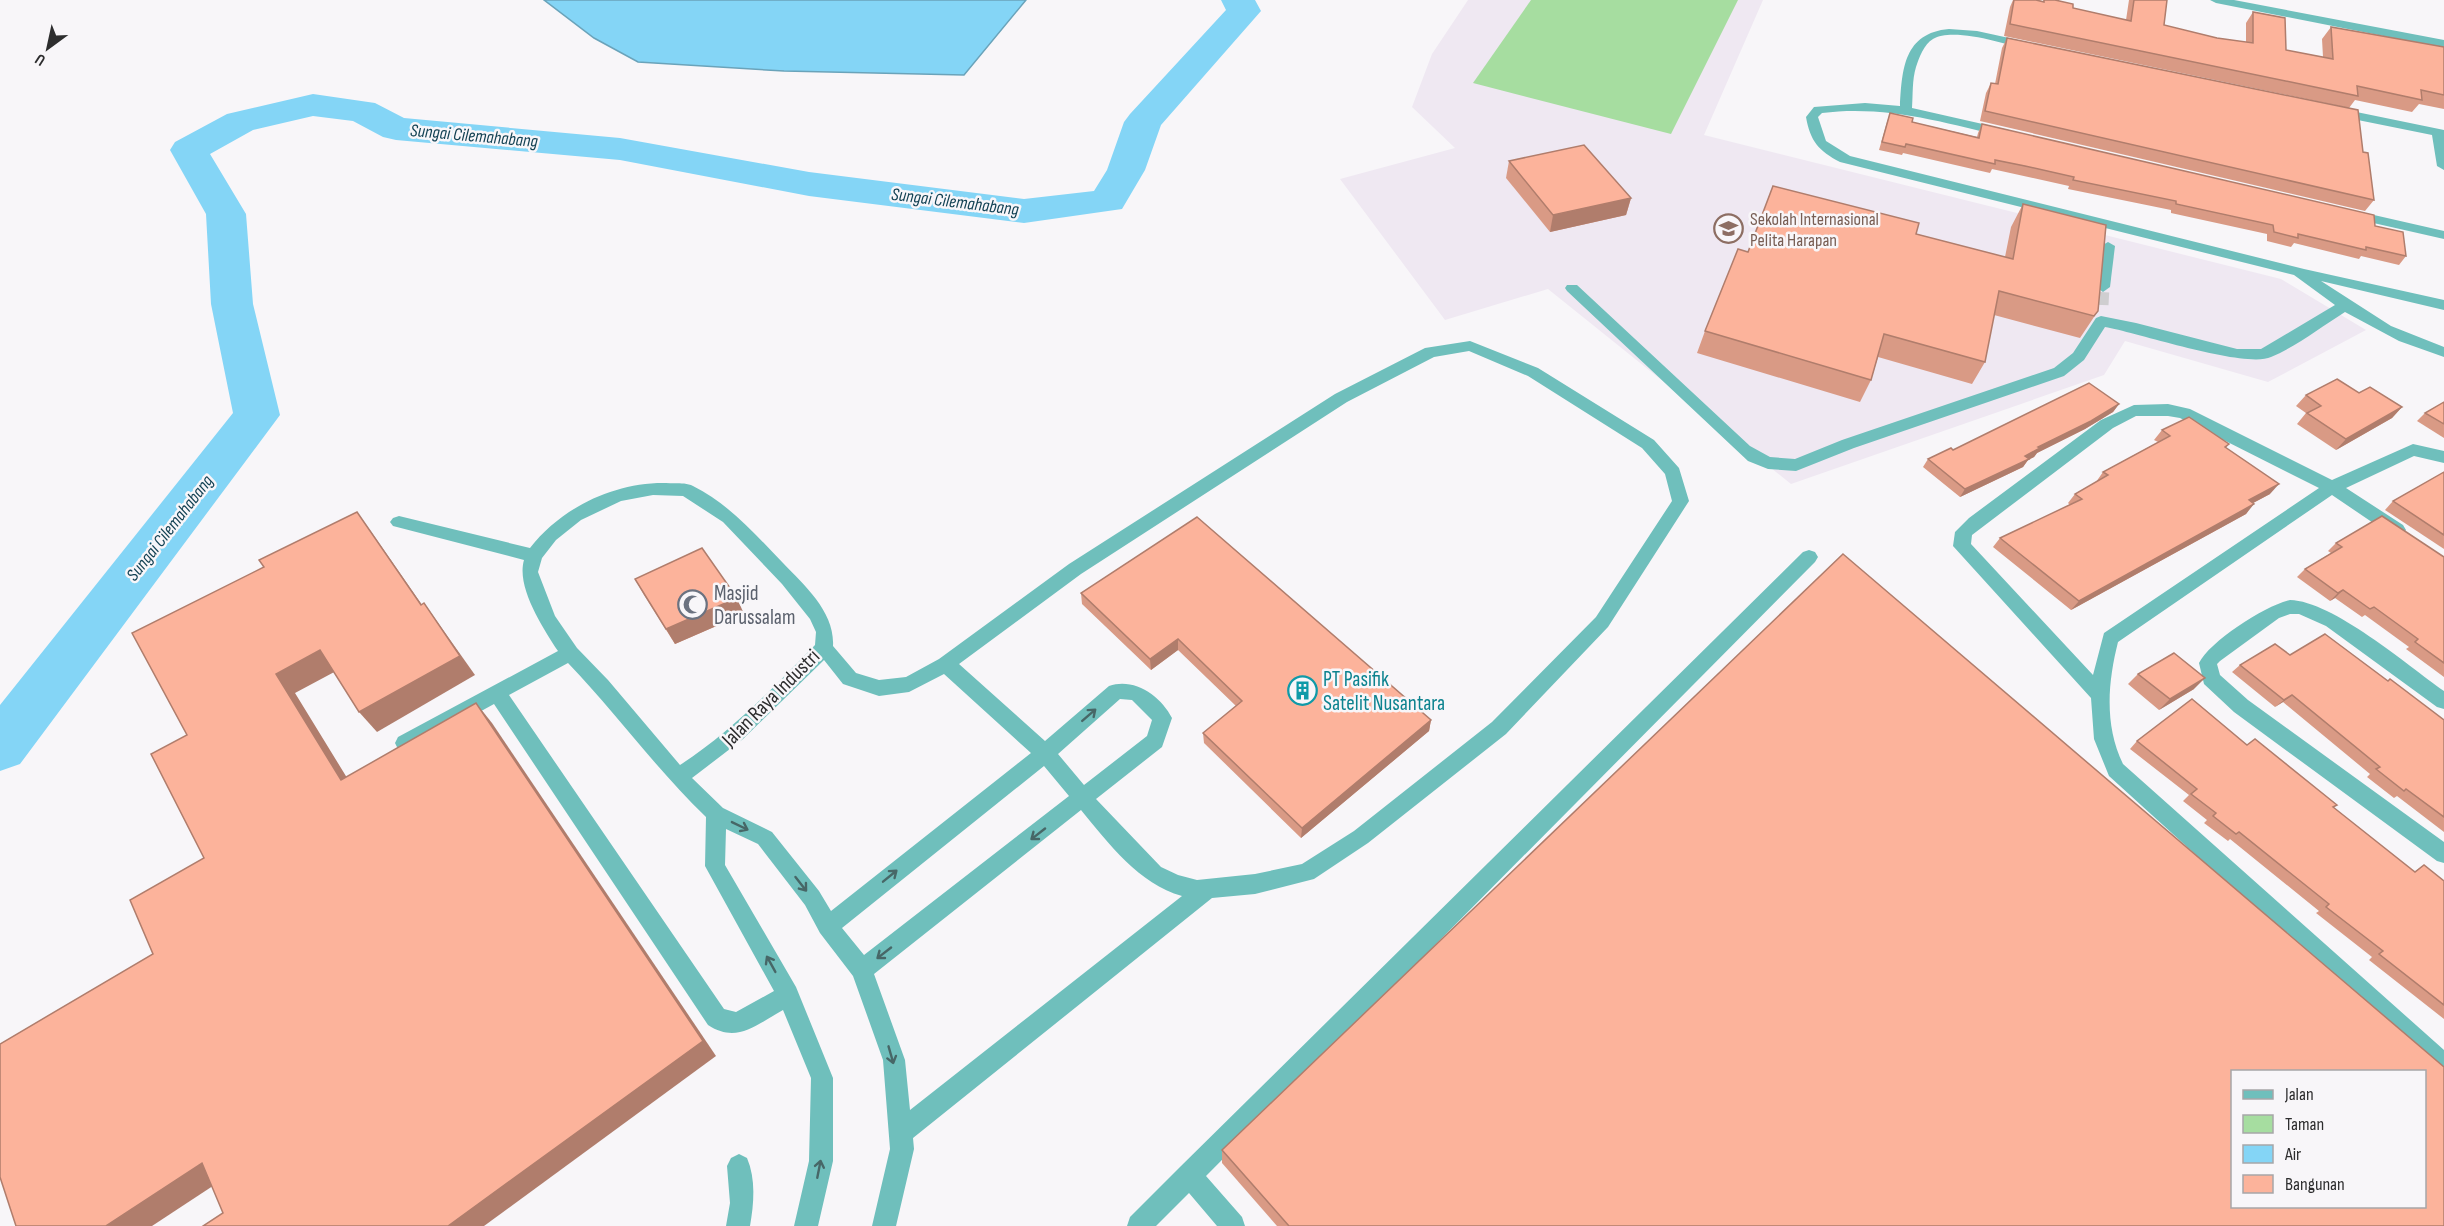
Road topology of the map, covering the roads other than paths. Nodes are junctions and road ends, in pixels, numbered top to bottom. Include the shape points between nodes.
1 (2216, 0) edge
2 (2444, 44) edge
3 (2045, 50) edge
4 (2322, 109) edge
5 (1906, 110) junction
6 (2441, 134) edge
7 (2020, 137) edge
8 (2444, 166) edge
9 (2341, 211) edge
10 (2444, 235) edge
11 (2108, 246) edge
12 (2299, 272) junction
13 (2103, 287) tunnel mouth
14 (1572, 288) dead end
15 (2102, 305) tunnel mouth
16 (2344, 306) junction
17 (2444, 306) edge
18 (2101, 321) junction
19 (2444, 352) edge
20 (2444, 457) edge
21 (2332, 487) junction
22 (399, 522) dead end
23 (2407, 537) edge
24 (534, 556) junction
25 (1809, 557) dead end
26 (824, 648) junction
27 (570, 652) junction
28 (946, 664) junction
29 (497, 693) junction
30 (2102, 698) junction
31 (2444, 701) edge
32 (405, 743) edge
33 (1045, 753) junction
34 (678, 777) junction
35 (1084, 798) junction
36 (716, 814) junction
37 (2444, 854) edge
38 (1208, 889) junction
39 (828, 926) junction
40 (862, 970) junction
41 (788, 995) junction
42 (2444, 1065) edge
43 (900, 1132) junction
44 (739, 1166) dead end
45 (1189, 1174) junction
46 (738, 1226) edge
47 (806, 1226) edge
48 (884, 1226) edge
49 (1139, 1226) edge
50 (1233, 1226) edge

1 - 2 street
3 - 5 street via 1962,33 1928,37 1910,67
4 - 6 street
5 - 7 street
5 - 12 street via 1862,105 1834,107 1818,110 1812,117 1822,148 1845,159
6 - 8 street
9 - 10 street
11 - 13 street
12 - 16 street
12 - 17 street
14 - 18 street via 1744,450 1754,458 1782,466 1796,465 2059,372 2074,364 2086,350
15 - 18 street
16 - 18 street via 2265,354 2252,357
16 - 19 street via 2416,344
20 - 21 street via 2413,450
21 - 23 street
21 - 30 street via 2110,639
21 - 30 street via 2184,413 2134,411 2107,424 1964,532 1962,546
22 - 24 street
24 - 26 street, Jalan Raya Industri via 550,535 575,516 617,496 653,489 686,490 729,518 788,579 818,615 825,632
24 - 27 street via 530,572 534,589 546,619
25 - 45 street
26 - 28 street via 850,679 879,688 909,684
26 - 34 street, Jalan Raya Industri via 762,712 712,755
27 - 29 street
27 - 34 street
28 - 33 street
28 - 38 street via 1075,569 1341,398 1430,352 1470,346 1533,372 1648,444 1673,472 1682,501 1602,622 1499,728 1361,837 1307,872 1255,884
29 - 32 street
29 - 41 street via 716,1017 725,1023 738,1023
30 - 42 street via 2101,729 2106,753 2116,770
31 - 37 street via 2332,621 2300,606 2274,610 2208,663 2211,679 2241,705
33 - 35 street
33 -> 35 street via 1116,691 1137,693 1162,718 1155,741
39 -> 33 street
34 - 36 street
35 - 38 street via 1109,830 1154,874 1174,884
35 -> 40 street
36 -> 39 street via 765,838 812,898
41 -> 36 street via 715,866
38 - 43 street
39 - 40 street
40 -> 43 street via 894,1060
47 -> 41 street via 821,1161 822,1078
43 - 48 street via 902,1149
44 - 46 street via 742,1203
45 - 49 street
45 - 50 street

